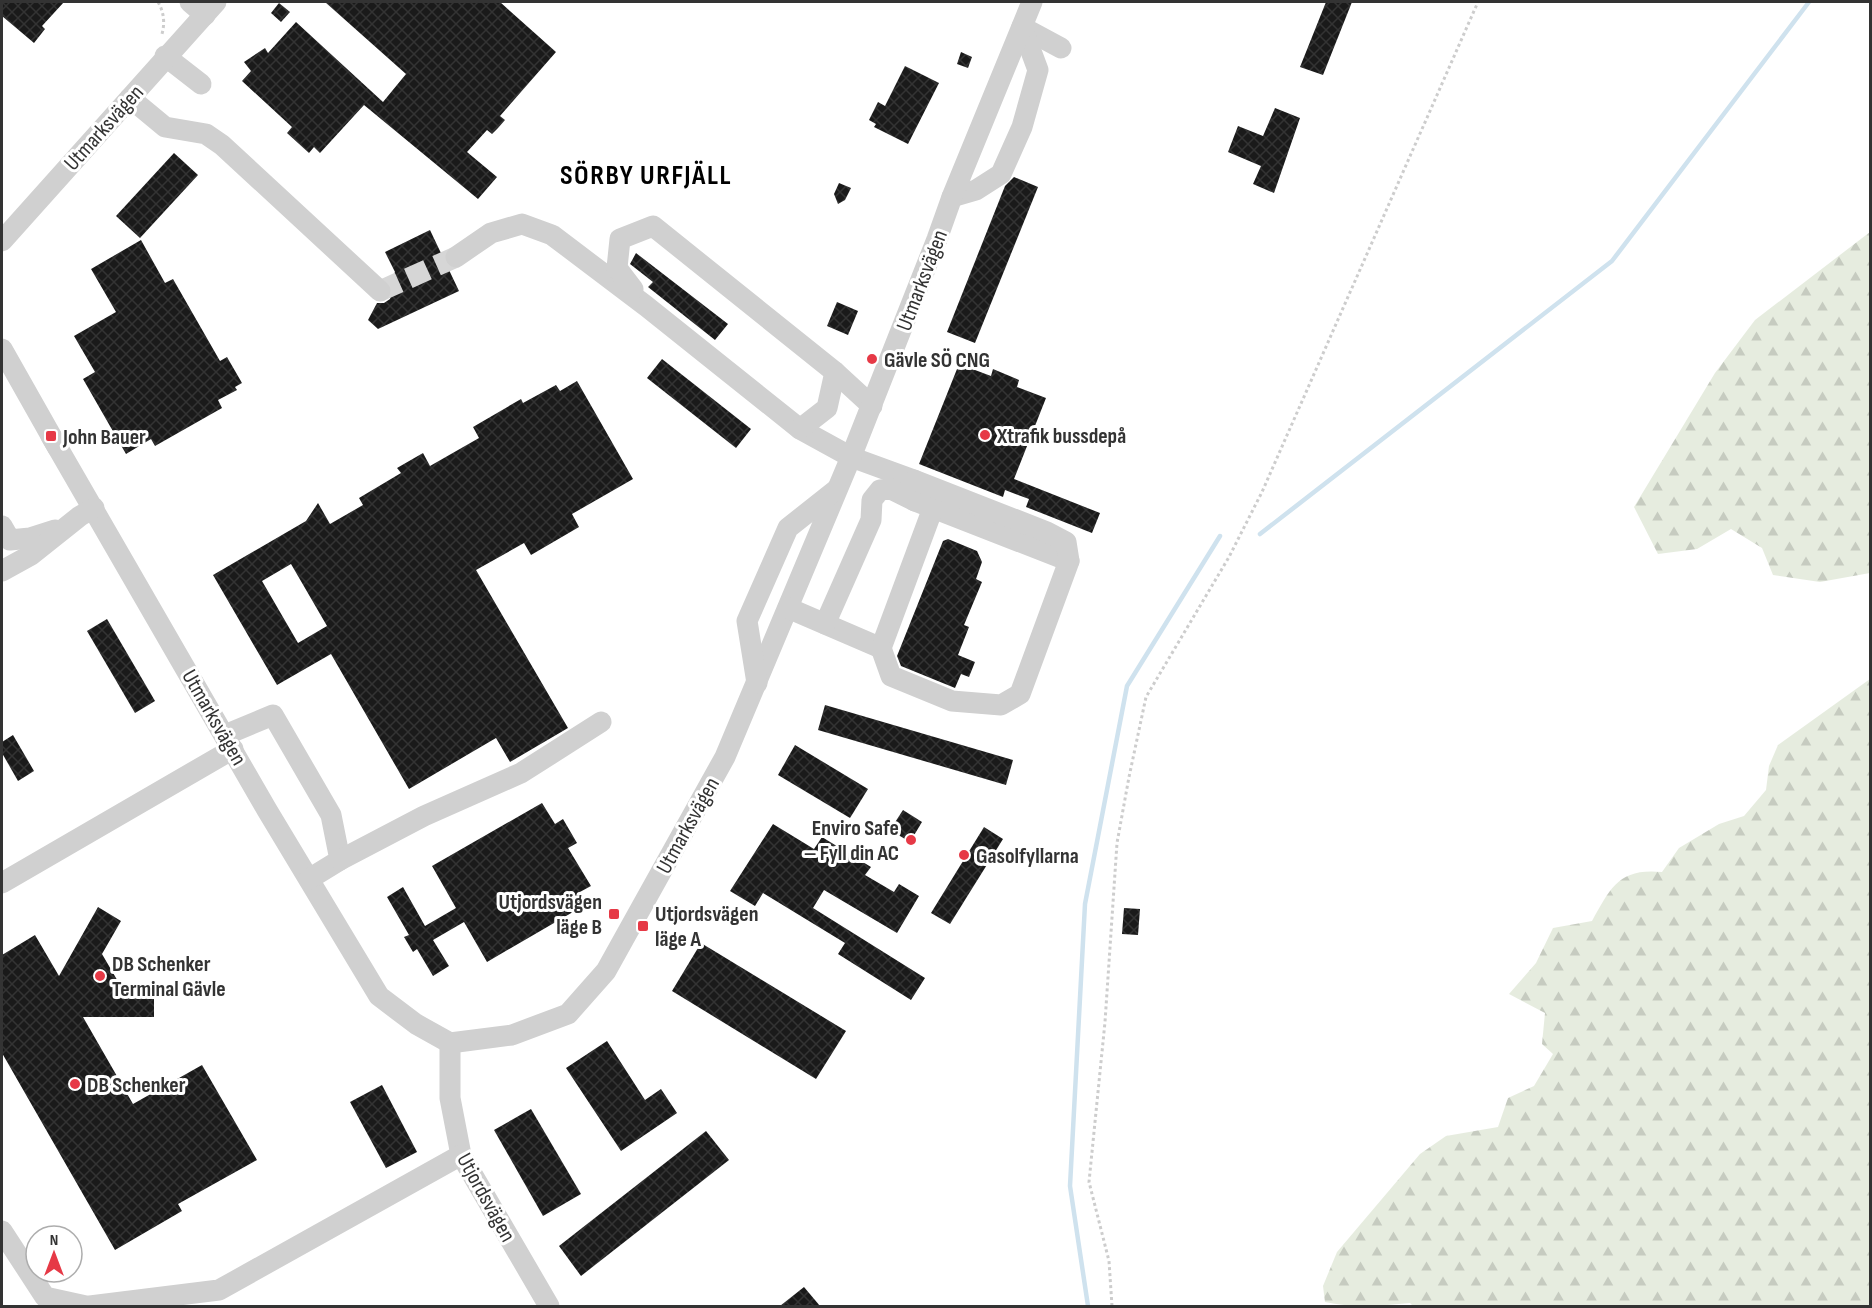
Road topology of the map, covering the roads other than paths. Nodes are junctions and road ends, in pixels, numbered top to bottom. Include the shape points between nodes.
1 (1032, 2) edge
2 (204, 6) edge
3 (1022, 27) junction
4 (1060, 48) dead end
5 (165, 56) junction
6 (201, 84) dead end
7 (130, 98) junction
8 (952, 197) junction
9 (2, 241) edge
10 (456, 257) tunnel mouth
11 (380, 291) dead end
12 (646, 306) junction
13 (2, 349) edge
14 (835, 372) junction
15 (872, 406) junction
16 (800, 429) junction
17 (851, 457) junction
18 (914, 480) junction
19 (836, 489) junction
20 (924, 504) junction
21 (94, 508) junction
22 (2, 526) edge
23 (68, 526) junction
24 (1069, 561) junction
25 (2, 571) edge
26 (788, 608) junction
27 (825, 624) junction
28 (881, 648) junction
29 (757, 683) junction
30 (602, 722) dead end
31 (229, 742) junction
32 (340, 860) junction
33 (309, 879) junction
34 (2, 883) edge
35 (450, 1043) junction
36 (460, 1155) junction
37 (2, 1231) edge
38 (88, 1306) edge
39 (549, 1306) edge

1 - 3 street, Utmarksvägen
2 - 5 street, Utmarksvägen
3 - 4 street
3 - 8 street, Utmarksvägen
3 - 8 street via 1038,70 1022,127 1001,174 976,190
5 - 6 street
5 - 7 street, Utmarksvägen
7 - 9 street, Utmarksvägen
7 - 11 street via 165,127 206,134 222,145
8 - 15 street, Utmarksvägen
10 - 12 street via 491,233 522,224 552,235
12 - 14 street via 617,268 620,239 653,226
12 - 16 street
13 - 21 street, Utmarksvägen
14 - 15 street
14 - 16 street via 827,408
15 - 17 street, Utmarksvägen
16 - 17 street
17 - 18 street
17 - 19 street, Utmarksvägen
18 - 20 street
18 - 24 street via 1047,532 1066,542
19 - 26 street, Utmarksvägen
19 - 29 street via 788,528 747,621
20 - 24 street
20 - 27 street via 891,489 880,490 872,500 871,520
20 - 28 street
21 - 23 street
21 - 31 street, Utmarksvägen
22 - 23 street via 10,540
23 - 25 street via 31,555
24 - 28 street via 1020,694 1001,705 952,701 891,676
26 - 27 street
26 - 29 street, Utmarksvägen
27 - 28 street
29 - 35 street, Utmarksvägen via 725,757 606,970 568,1014 512,1035
30 - 32 street via 521,773 424,816
31 - 32 street via 273,715 331,815
31 - 33 street, Utmarksvägen
31 - 34 street
32 - 33 street
33 - 35 street, Utmarksvägen via 379,996
35 - 36 street, Utjordsvägen via 450,1098
36 - 38 street via 219,1290
36 - 39 street, Utjordsvägen
37 - 38 street via 45,1297

